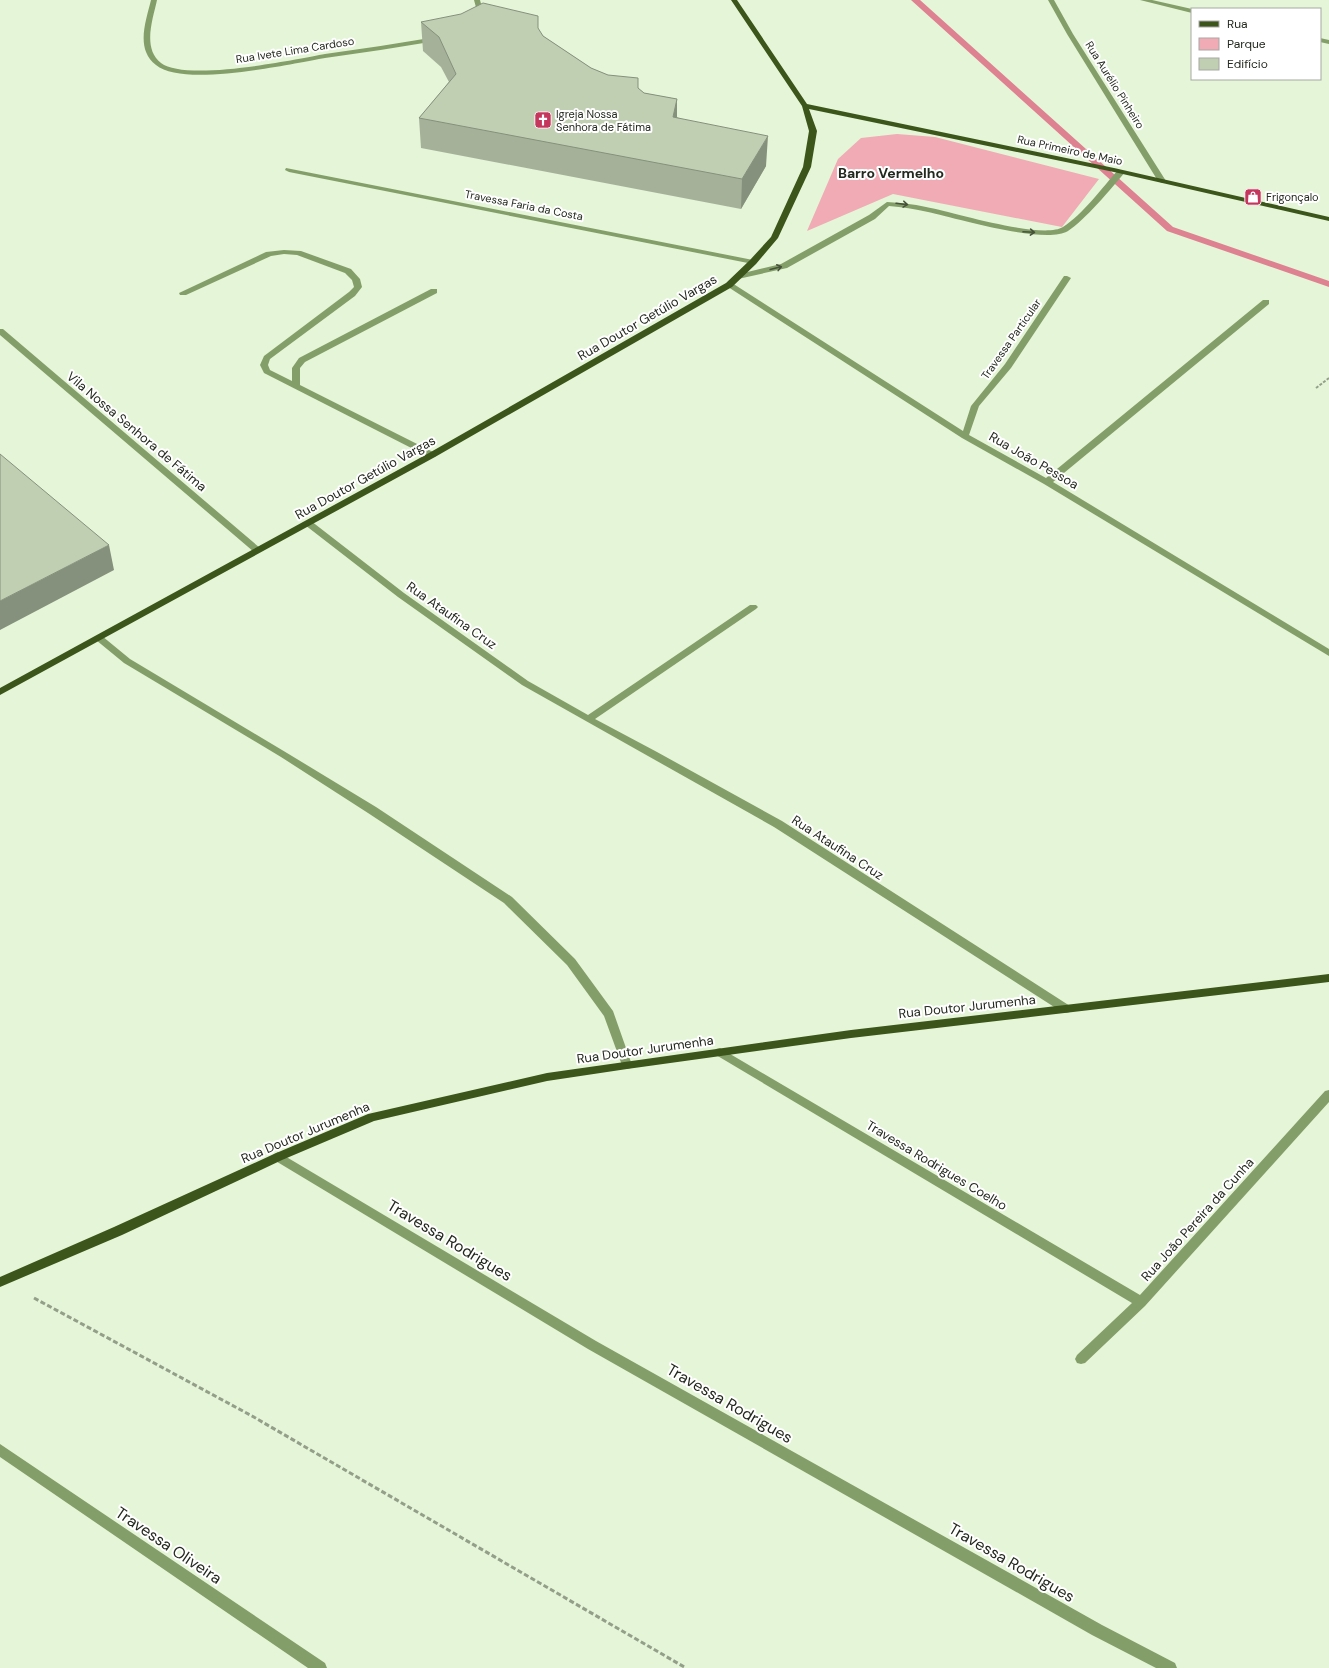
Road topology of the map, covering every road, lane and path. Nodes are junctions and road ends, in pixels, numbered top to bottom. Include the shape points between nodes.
1 (154, 0) edge
2 (477, 0) edge
3 (734, 0) edge
4 (1051, 0) edge
5 (1143, 0) edge
6 (1191, 11) edge
7 (475, 25) edge
8 (443, 37) edge
9 (805, 106) junction
10 (290, 170) dead end
11 (1117, 173) junction
12 (1162, 181) junction
13 (1329, 219) edge
14 (753, 262) junction
15 (738, 277) junction
16 (1067, 278) dead end
17 (729, 285) junction
18 (434, 291) dead end
19 (183, 293) dead end
20 (1266, 302) dead end
21 (0, 331) edge
22 (1329, 378) edge
23 (296, 385) junction
24 (1316, 388) dead end
25 (965, 436) junction
26 (432, 455) junction
27 (1047, 482) junction
28 (308, 523) junction
29 (257, 550) junction
30 (753, 607) dead end
31 (99, 638) junction
32 (1329, 653) edge
33 (0, 692) edge
34 (588, 719) junction
35 (1329, 978) edge
36 (1066, 1009) junction
37 (720, 1052) junction
38 (627, 1064) junction
39 (1329, 1094) edge
40 (278, 1157) junction
41 (0, 1282) edge
42 (1141, 1302) junction
43 (1081, 1359) dead end
44 (0, 1450) edge
45 (320, 1668) edge
46 (686, 1668) edge
47 (1170, 1668) edge

1 - 8 street, Rua Ivete Lima Cardoso via 147,32 150,54 159,65 176,71 233,71
2 - 7 street via 480,11
3 - 9 main road, Rua Doutor Getúlio Vargas
4 - 12 street, Rua Aurélio Pinheiro
5 - 6 street
9 - 11 main road, Rua Primeiro de Maio
9 - 14 main road, Rua Doutor Getúlio Vargas via 813,131 807,167 774,238
10 - 14 street, Travessa Faria da Costa
11 - 12 main road, Rua Primeiro de Maio
15 -> 11 street, Rua Doutor Getúlio Vargas via 784,266 872,217 887,204 926,209 1024,232 1064,230 1111,184
12 - 13 main road, Rua Primeiro de Maio
14 - 15 main road, Rua Doutor Getúlio Vargas
15 - 17 main road, Rua Doutor Getúlio Vargas
16 - 25 street, Travessa Particular via 1008,366 975,406
17 - 25 street, Rua João Pessoa
17 - 26 main road, Rua Doutor Getúlio Vargas
18 - 23 street via 302,360 296,368
19 - 23 street via 269,254 284,252 298,253 348,271 356,279 358,287 352,294 267,358 264,365 267,371
20 - 27 street
21 - 29 street, Vila Nossa Senhora de Fátima
22 - 24 path
23 - 26 street
25 - 27 street, Rua João Pessoa
26 - 28 main road, Rua Doutor Getúlio Vargas
27 - 32 street, Rua João Pessoa
28 - 29 main road, Rua Doutor Getúlio Vargas
28 - 34 street, Rua Ataufina Cruz via 401,595 525,683
29 - 31 main road, Rua Doutor Getúlio Vargas
30 - 34 street
31 - 33 main road, Rua Doutor Getúlio Vargas
31 - 38 street via 127,661 284,754 508,900 571,962 609,1014
34 - 36 street, Rua Ataufina Cruz via 778,824
35 - 36 main road, Rua Doutor Jurumenha
36 - 37 main road, Rua Doutor Jurumenha
37 - 38 main road, Rua Doutor Jurumenha
37 - 42 street, Travessa Rodrigues Coelho
38 - 40 main road, Rua Doutor Jurumenha via 547,1077 372,1117
39 - 42 street, Rua João Pereira da Cunha
40 - 41 main road, Rua Doutor Jurumenha
40 - 47 street, Travessa Rodrigues via 592,1345 1097,1630
41 - 46 path via 252,1416
42 - 43 street, Rua João Pereira da Cunha
44 - 45 street, Travessa Oliveira

